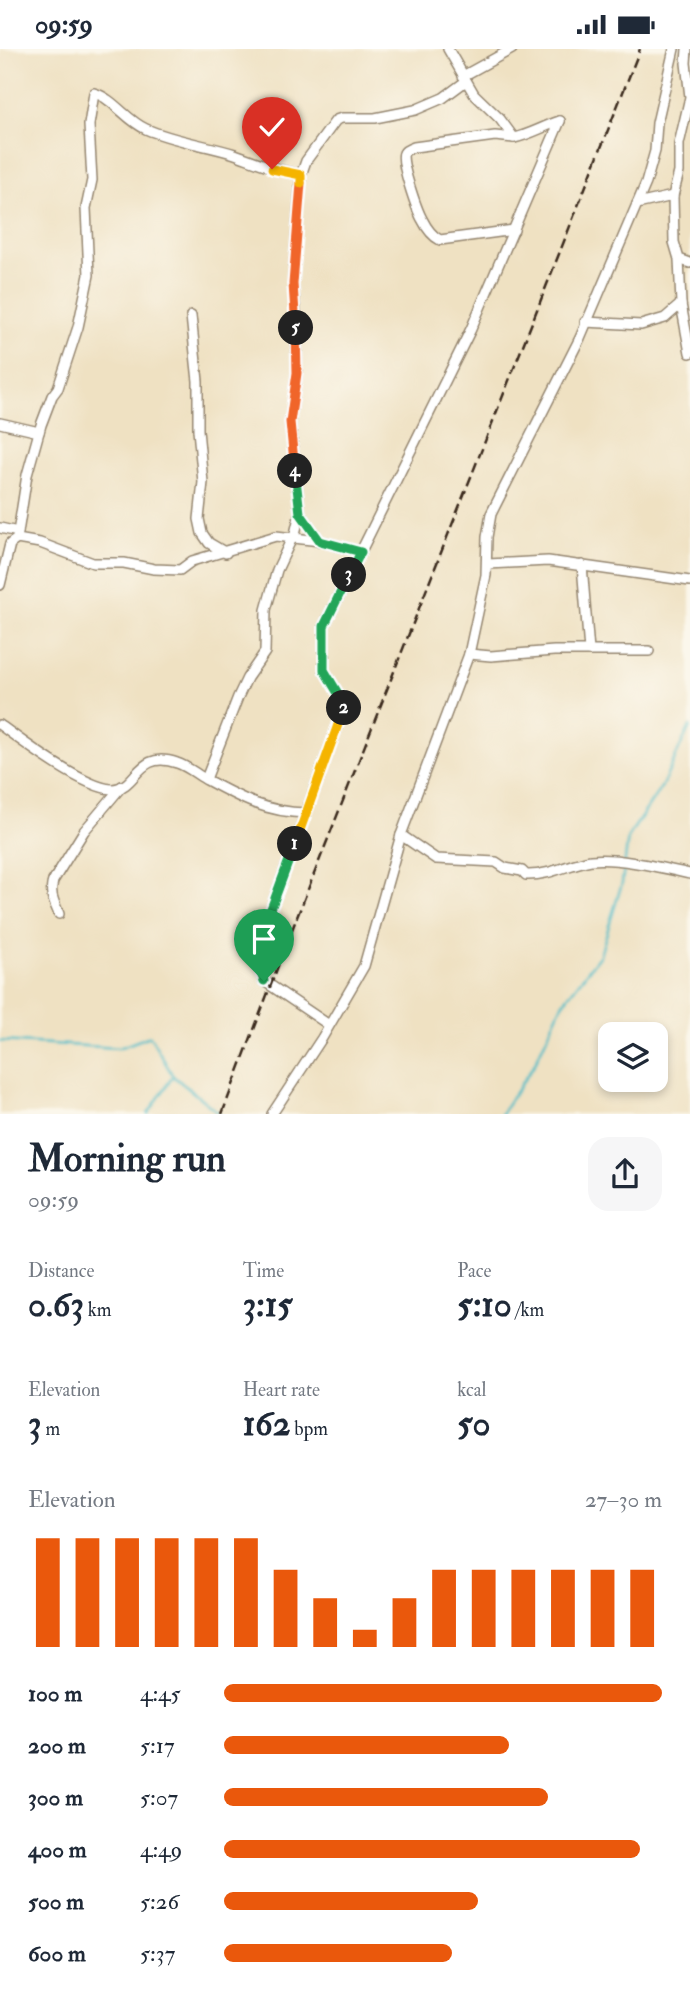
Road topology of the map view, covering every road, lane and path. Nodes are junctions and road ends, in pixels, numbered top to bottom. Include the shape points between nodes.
1 (448, 49) edge
2 (512, 49) edge
3 (674, 49) edge
4 (687, 49) edge
5 (465, 79) junction
6 (514, 138) junction
7 (301, 175) junction
8 (673, 196) junction
9 (637, 204) junction
10 (514, 230) junction
11 (679, 259) junction
12 (690, 263) edge
13 (681, 304) junction
14 (191, 316) dead end
15 (585, 322) junction
16 (690, 353) edge
17 (0, 423) edge
18 (39, 432) junction
19 (300, 513) junction
20 (0, 528) edge
21 (18, 536) junction
22 (293, 538) junction
23 (320, 541) junction
24 (361, 552) junction
25 (226, 553) junction
26 (488, 564) junction
27 (582, 565) junction
28 (690, 581) edge
29 (0, 585) edge
30 (589, 651) junction
31 (649, 651) dead end
32 (469, 654) junction
33 (0, 725) edge
34 (206, 779) junction
35 (122, 786) junction
36 (306, 813) junction
37 (401, 835) junction
38 (690, 874) edge
39 (59, 913) dead end
40 (330, 1025) junction
41 (272, 1114) edge

1 - 5 street
2 - 5 street
3 - 9 street via 655,151
4 - 8 street via 690,97
5 - 6 street
5 - 7 street via 443,98 415,110 336,120
6 - 10 street via 560,121
6 - 10 street via 495,136 414,148 402,157 422,219 435,237
7 - 18 street via 148,130 94,93 89,125 92,180 86,208 89,275 78,327
7 - 19 street via 293,284 297,373 290,422
8 - 9 street
8 - 11 street
9 - 15 street
10 - 24 street via 471,329
11 - 12 street
11 - 13 street
13 - 15 street via 664,318 641,325
13 - 16 street
14 - 25 street via 203,482 199,519 209,543
15 - 26 street via 491,514
17 - 18 street
18 - 21 street
19 - 22 street
19 - 23 street
20 - 21 street
21 - 25 street via 93,563 154,569 180,570 192,561
21 - 29 street via 10,544
22 - 23 street
22 - 25 street via 276,536
22 - 34 street via 277,570 266,610 265,652 238,697
23 - 24 street
24 - 36 street via 324,626 324,670 345,705
26 - 27 street via 548,561
26 - 32 street
27 - 28 street
27 - 30 street
30 - 31 street
30 - 32 street
32 - 37 street
33 - 35 street via 82,778 111,789
34 - 35 street via 177,762 153,760
34 - 36 street via 264,808
35 - 39 street via 84,831 53,881 50,888
36 - 40 street via 256,960 264,981
37 - 38 street via 436,859 496,862 526,876 592,860
37 - 40 street via 364,967
40 - 41 street

